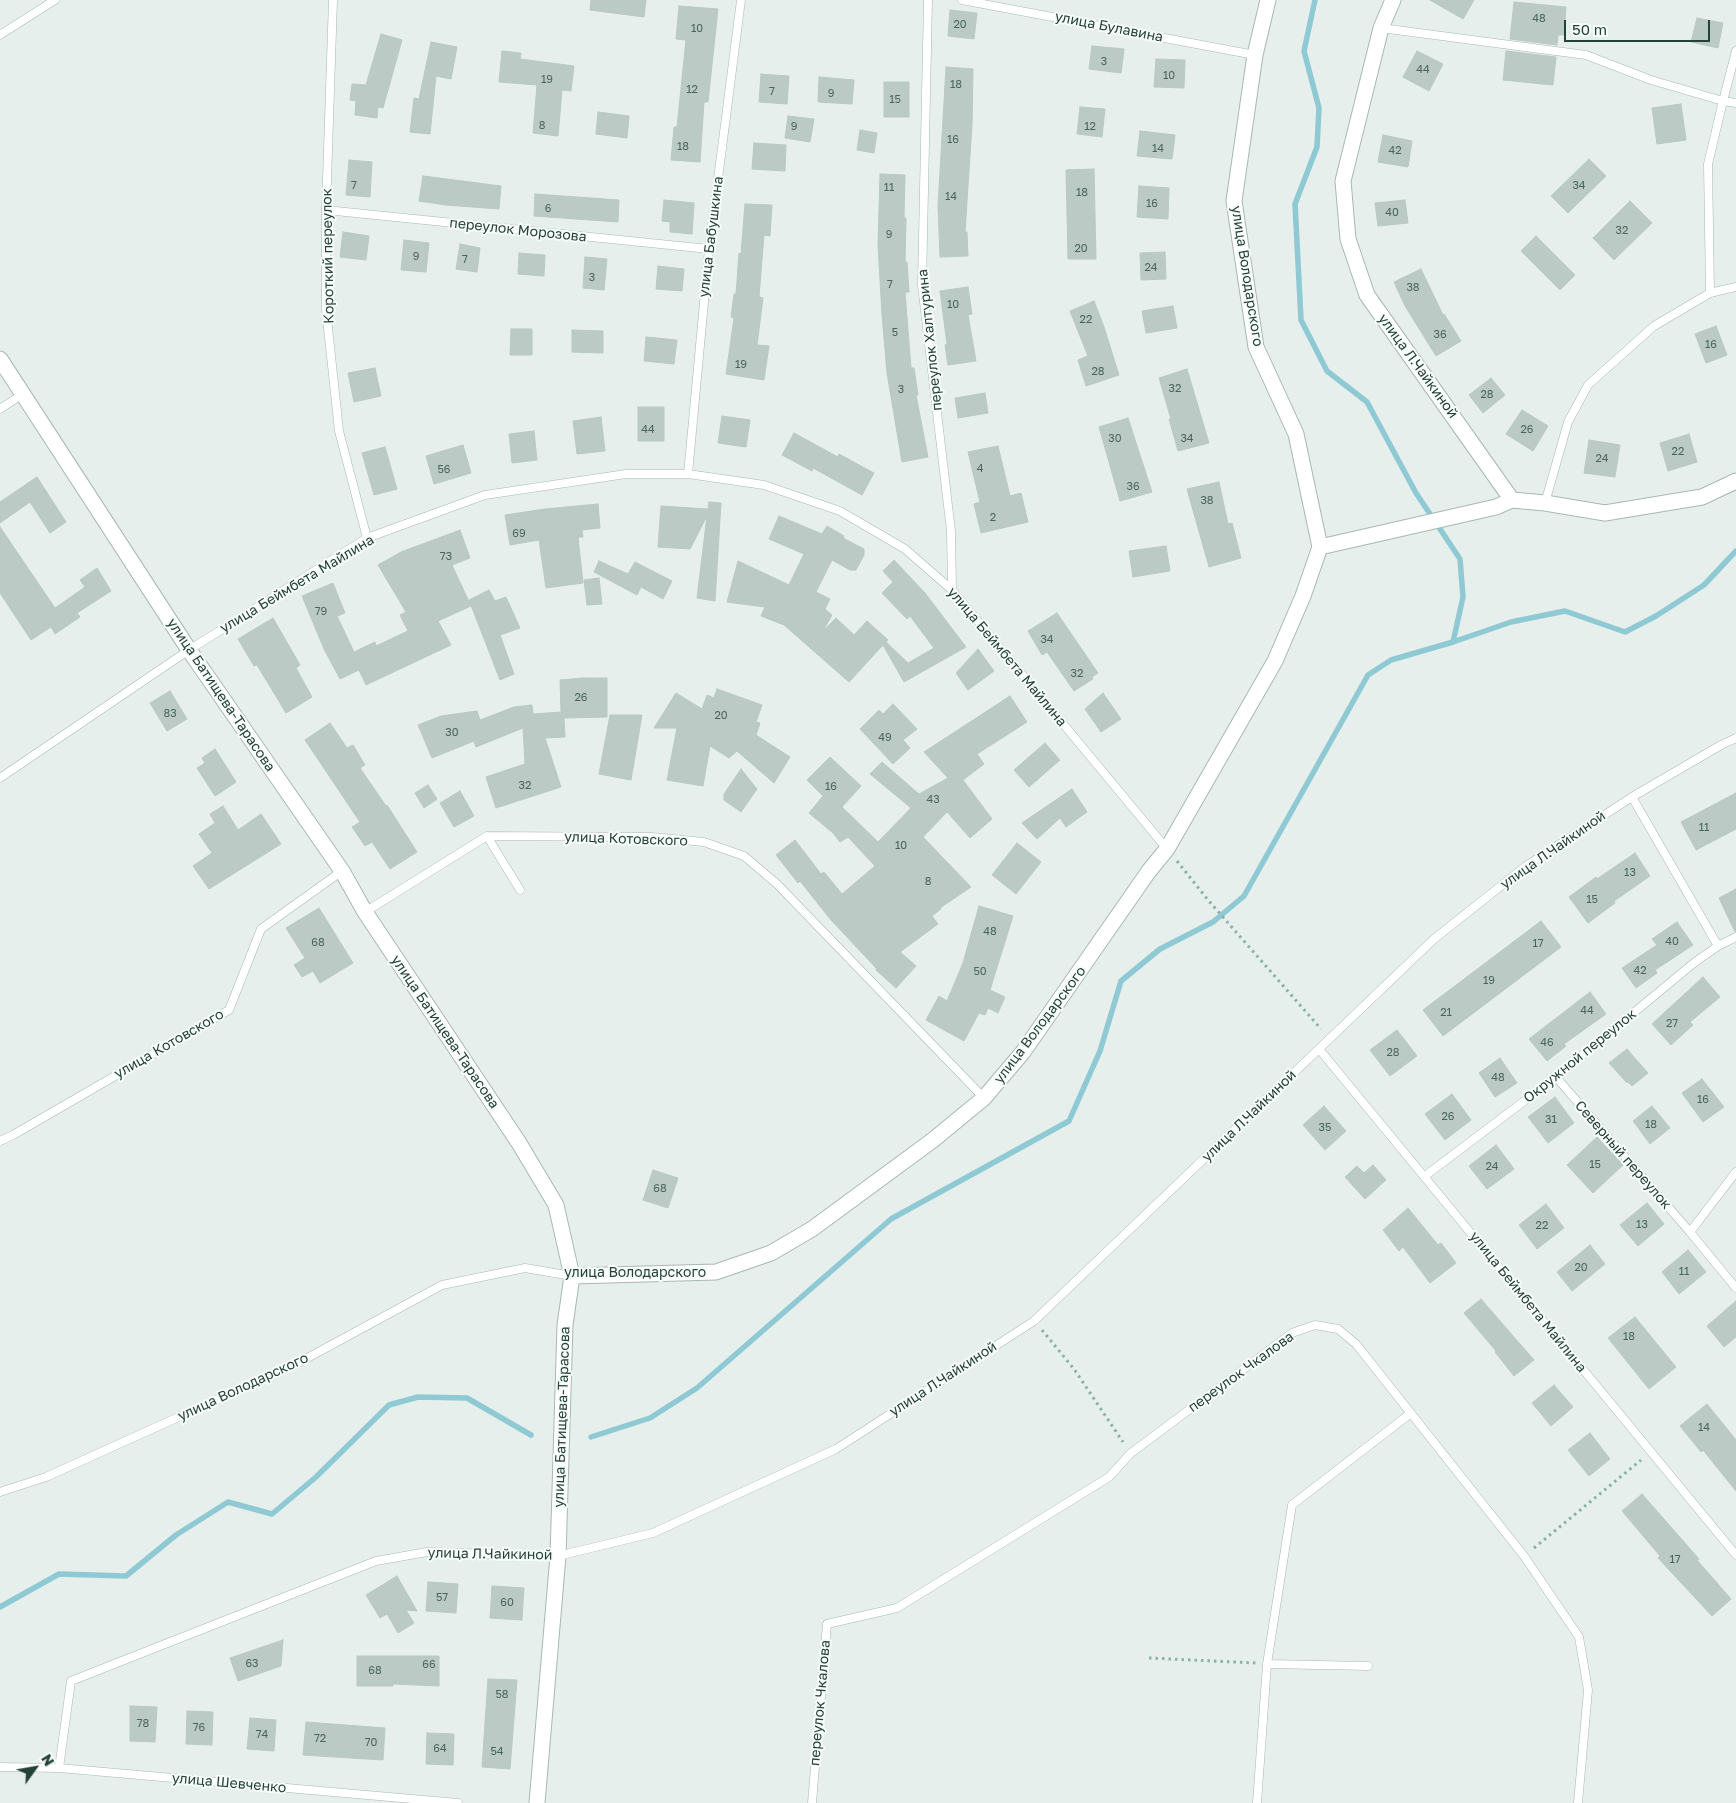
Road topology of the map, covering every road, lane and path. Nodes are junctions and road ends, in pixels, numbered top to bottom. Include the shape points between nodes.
1 (55, 0) edge
2 (333, 0) edge
3 (741, 0) edge
4 (928, 0) edge
5 (962, 0) edge
6 (1268, 0) edge
7 (1393, 0) edge
8 (1381, 28) junction
9 (0, 35) edge
10 (1736, 51) edge
11 (1255, 55) junction
12 (1723, 101) junction
13 (1736, 103) edge
14 (326, 210) junction
15 (709, 249) junction
16 (1736, 287) edge
17 (1710, 293) junction
18 (0, 359) edge
19 (23, 394) junction
20 (0, 409) edge
21 (688, 474) junction
22 (1736, 481) edge
23 (1512, 500) junction
24 (1546, 503) junction
25 (367, 538) junction
26 (1320, 547) junction
27 (952, 590) junction
28 (189, 650) junction
29 (1736, 738) edge
30 (0, 778) edge
31 (1632, 797) junction
32 (487, 836) junction
33 (1167, 849) junction
34 (342, 871) junction
35 (520, 890) dead end
36 (365, 912) junction
37 (1736, 937) edge
38 (1718, 946) junction
39 (1330, 1039) junction
40 (1319, 1049) junction
41 (1556, 1077) junction
42 (984, 1098) junction
43 (0, 1140) edge
44 (1736, 1172) edge
45 (1425, 1176) junction
46 (1690, 1232) junction
47 (572, 1276) junction
48 (1736, 1288) edge
49 (1034, 1321) junction
50 (1411, 1413) junction
51 (1651, 1452) junction
52 (1131, 1453) junction
53 (0, 1492) edge
54 (1736, 1555) edge
55 (558, 1556) junction
56 (1524, 1556) junction
57 (1149, 1658) dead end
58 (1267, 1664) junction
59 (1368, 1666) dead end
60 (0, 1767) edge
61 (59, 1768) junction
62 (458, 1803) edge
63 (537, 1803) edge
64 (812, 1803) edge
65 (1257, 1803) edge
66 (1578, 1803) edge

1 - 9 lane
2 - 14 lane, Короткий переулок
3 - 15 lane, улица Бабушкина
4 - 27 lane, переулок Халтурина via 922,285 951,531
5 - 11 lane, улица Булавина
6 - 11 street, улица Володарского
7 - 8 street, улица Л.Чайкиной
8 - 12 lane via 1586,55 1651,80
8 - 23 street, улица Л.Чайкиной via 1343,181 1348,239 1367,295
10 - 12 lane
11 - 26 street, улица Володарского via 1234,201 1256,347 1296,434
12 - 13 lane
12 - 17 lane via 1708,164
14 - 15 lane, переулок Морозова
14 - 25 lane, Короткий переулок via 326,309 339,431
15 - 21 lane, улица Бабушкина
16 - 17 lane
17 - 24 lane via 1654,326 1588,385 1568,422
18 - 19 street, улица Батищева-Тарасова
19 - 20 lane
19 - 28 street, улица Батищева-Тарасова
21 - 25 lane, улица Беймбета Майлина via 626,474 486,495
21 - 27 lane, улица Беймбета Майлина via 764,484 840,511 905,549
22 - 24 street via 1702,496 1605,513
23 - 24 street
23 - 26 street via 1496,507
25 - 28 lane, улица Беймбета Майлина
26 - 33 street, улица Володарского via 1276,661
27 - 33 lane, улица Беймбета Майлина
28 - 30 lane, улица Беймбета Майлина
28 - 34 street, улица Батищева-Тарасова
29 - 31 lane, улица Л.Чайкиной
31 - 38 lane
31 - 39 lane, улица Л.Чайкиной via 1526,866 1434,939
32 - 35 lane
32 - 36 lane
32 - 42 lane, улица Котовского via 652,838 704,842 744,856 777,884
33 - 39 path
33 - 42 street, улица Володарского via 1022,1052
34 - 36 street, улица Батищева-Тарасова
34 - 43 lane, улица Котовского via 261,929 229,1010
36 - 47 street, улица Батищева-Тарасова via 556,1205
37 - 38 lane, Окружной переулок
38 - 41 lane, Окружной переулок
39 - 40 lane, улица Л.Чайкиной
40 - 45 lane, улица Беймбета Майлина
40 - 49 lane, улица Л.Чайкиной
41 - 45 lane, Окружной переулок
41 - 46 lane, Северный переулок
42 - 47 street, улица Володарского via 934,1140 812,1229 771,1253 716,1272
44 - 46 lane
45 - 51 lane, улица Беймбета Майлина
46 - 48 lane, Северный переулок
47 - 53 lane, улица Володарского via 525,1268 442,1285 300,1362 46,1477
47 - 55 street, улица Батищева-Тарасова via 565,1325
49 - 52 path via 1074,1369
49 - 55 lane, улица Л.Чайкиной via 836,1449 652,1533
50 - 52 lane, переулок Чкалова via 1356,1344 1338,1330 1315,1326 1292,1333
50 - 56 lane, переулок Чкалова
50 - 58 lane via 1292,1505
51 - 54 lane, улица Беймбета Майлина
51 - 56 path
52 - 64 lane, переулок Чкалова via 1109,1477 897,1608 827,1624
55 - 61 lane, улица Л.Чайкиной via 427,1552 376,1561 71,1681
55 - 63 street, улица Батищева-Тарасова
56 - 66 lane, переулок Чкалова via 1579,1637 1588,1690
57 - 58 path
58 - 59 lane
58 - 65 lane
60 - 61 lane, улица Шевченко
61 - 62 lane, улица Шевченко

